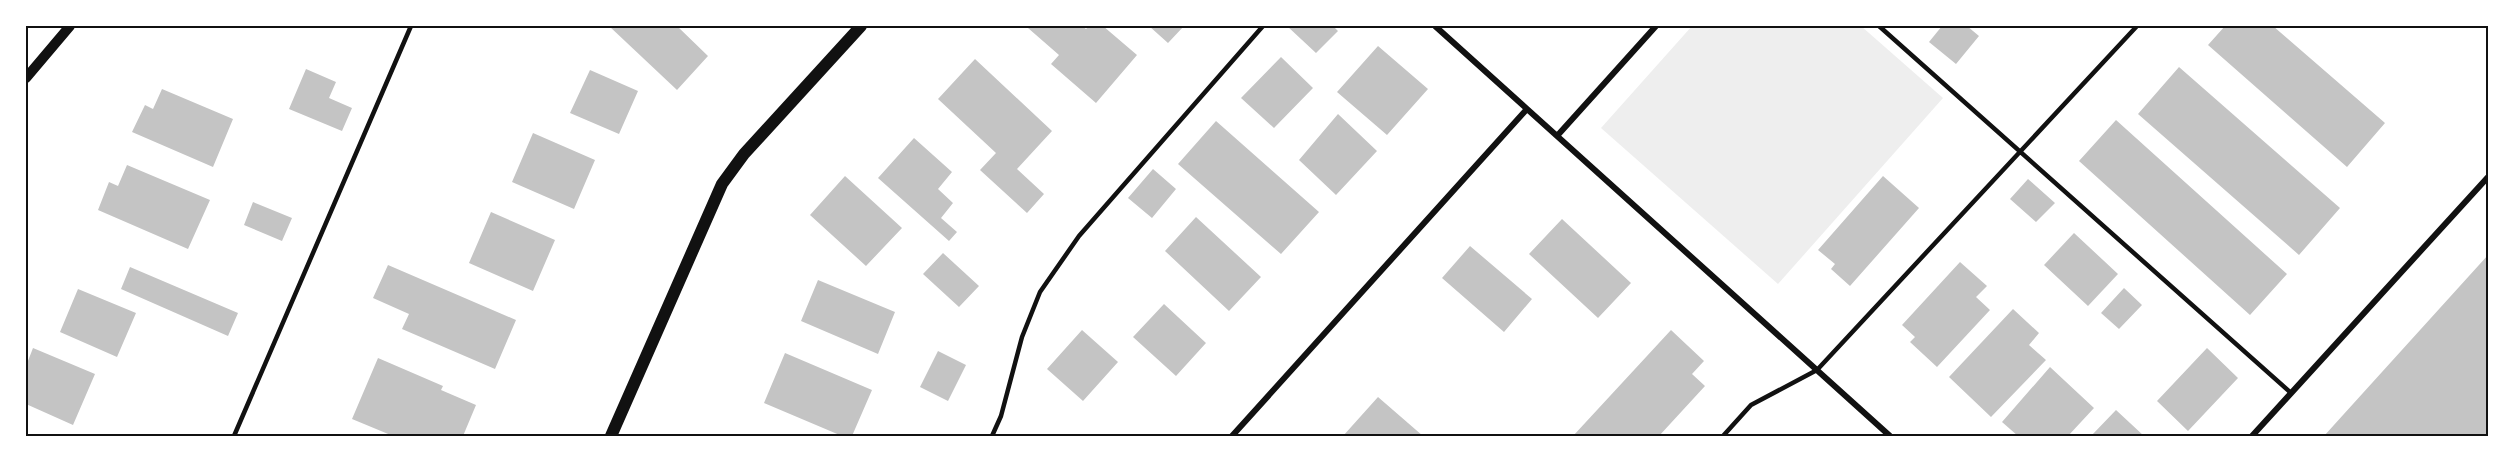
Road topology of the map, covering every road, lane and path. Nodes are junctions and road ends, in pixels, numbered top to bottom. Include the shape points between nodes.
1 (70, 26) edge
2 (411, 26) edge
3 (861, 26) edge
4 (1263, 26) edge
5 (1435, 26) edge
6 (1656, 26) edge
7 (1879, 26) edge
8 (2137, 26) edge
9 (26, 78) edge
10 (1527, 109) junction
11 (1557, 136) junction
12 (2019, 152) junction
13 (2488, 177) edge
14 (1817, 370) junction
15 (2291, 393) junction
16 (234, 436) edge
17 (611, 436) edge
18 (992, 436) edge
19 (1232, 436) edge
20 (1724, 436) edge
21 (1890, 436) edge
22 (2252, 436) edge

1 - 9 street
2 - 16 lane
3 - 17 main road via 744,154 722,184
4 - 18 lane via 1079,236 1040,292
5 - 10 street
6 - 11 street
7 - 12 lane
8 - 12 lane
10 - 11 street
10 - 19 street
11 - 14 street
12 - 14 lane
12 - 15 lane
13 - 15 street
14 - 20 lane via 1751,405
14 - 21 street
15 - 22 street

